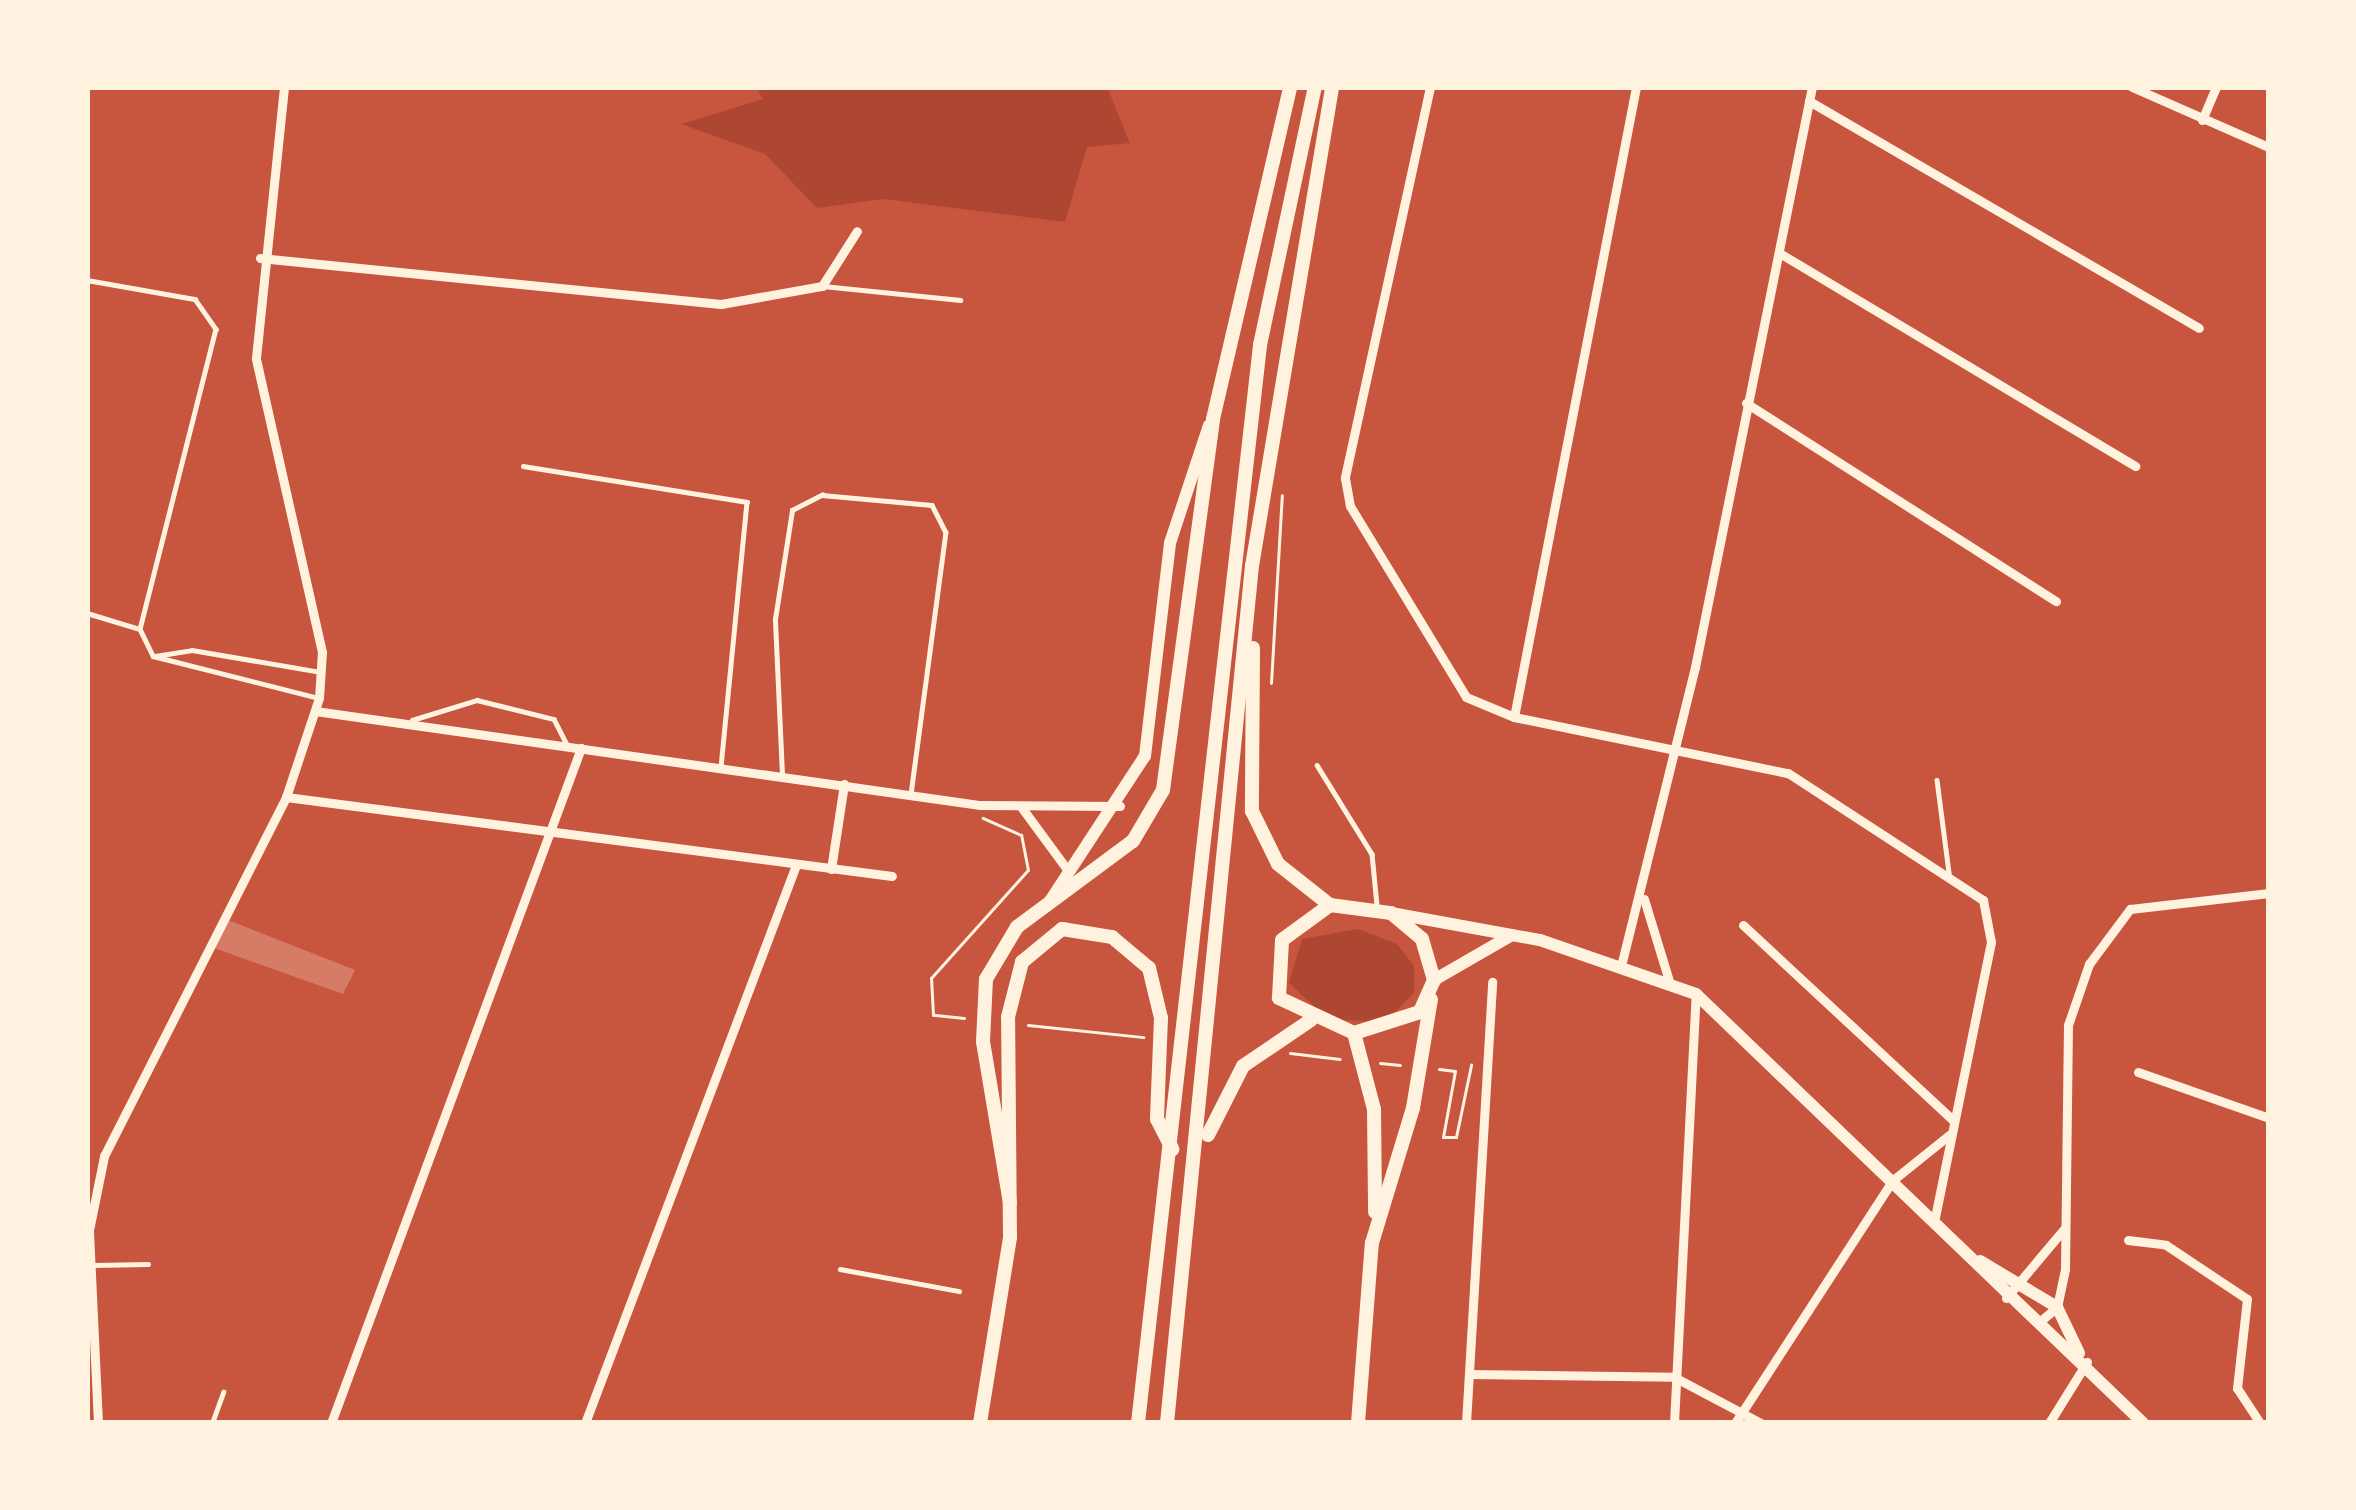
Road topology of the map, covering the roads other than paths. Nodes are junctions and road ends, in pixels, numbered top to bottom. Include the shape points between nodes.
1 (284, 87) edge
2 (1290, 87) edge
3 (1315, 87) edge
4 (1332, 87) edge
5 (1430, 87) edge
6 (1636, 87) edge
7 (1812, 87) edge
8 (2132, 87) edge
9 (2216, 87) edge
10 (1809, 101) junction
11 (2202, 120) junction
12 (2269, 147) edge
13 (857, 231) dead end
14 (1781, 254) junction
15 (260, 258) junction
16 (87, 280) edge
17 (822, 286) junction
18 (960, 300) dead end
19 (2199, 328) dead end
20 (1746, 403) junction
21 (1213, 419) junction
22 (523, 466) dead end
23 (2135, 466) dead end
24 (1252, 566) junction
25 (2056, 601) dead end
26 (87, 613) edge
27 (140, 629) junction
28 (153, 656) junction
29 (321, 672) junction
30 (319, 698) junction
31 (315, 711) junction
32 (1514, 717) junction
33 (406, 724) junction
34 (568, 746) junction
35 (581, 748) junction
36 (1674, 753) junction
37 (1317, 765) dead end
38 (721, 766) junction
39 (782, 775) junction
40 (1937, 780) dead end
41 (844, 784) junction
42 (911, 795) junction
43 (286, 797) junction
44 (1017, 805) junction
45 (1120, 806) junction
46 (552, 832) junction
47 (796, 865) junction
48 (1066, 868) junction
49 (831, 869) junction
50 (892, 876) dead end
51 (1949, 879) junction
52 (2269, 893) edge
53 (1644, 899) junction
54 (1048, 904) junction
55 (1330, 905) junction
56 (1384, 911) junction
57 (1743, 926) dead end
58 (1513, 935) junction
59 (1621, 966) junction
60 (1434, 980) junction
61 (1669, 981) junction
62 (1492, 982) dead end
63 (1696, 994) junction
64 (1430, 997) junction
65 (1311, 1021) junction
66 (1354, 1033) junction
67 (2138, 1072) dead end
68 (2269, 1118) edge
69 (1953, 1120) junction
70 (1949, 1136) junction
71 (1172, 1149) junction
72 (1202, 1151) junction
73 (1893, 1180) junction
74 (1010, 1203) junction
75 (1935, 1218) junction
76 (1376, 1223) junction
77 (2067, 1225) junction
78 (2128, 1240) dead end
79 (1979, 1260) junction
80 (148, 1264) dead end
81 (88, 1265) edge
82 (840, 1268) dead end
83 (2023, 1282) junction
84 (959, 1292) dead end
85 (2006, 1298) junction
86 (2057, 1307) junction
87 (2033, 1325) junction
88 (2083, 1358) junction
89 (1469, 1374) junction
90 (1674, 1377) junction
91 (223, 1392) dead end
92 (1742, 1410) junction
93 (98, 1423) edge
94 (212, 1423) edge
95 (331, 1423) edge
96 (585, 1423) edge
97 (982, 1423) edge
98 (1138, 1423) edge
99 (1167, 1423) edge
100 (1358, 1423) edge
101 (1466, 1423) edge
102 (1674, 1423) edge
103 (1735, 1423) edge
104 (1761, 1423) edge
105 (2049, 1423) edge
106 (2143, 1423) edge
107 (2260, 1423) edge

1 - 15 street
2 - 21 main road
3 - 71 main road via 1260,345
4 - 24 main road
5 - 32 street via 1345,478 1350,506 1446,670 1466,697
6 - 32 street
7 - 10 street
8 - 11 street
9 - 11 street
10 - 14 street
10 - 19 street
11 - 12 street
13 - 17 street
14 - 20 street
14 - 23 street
15 - 17 street via 721,304
15 - 29 street via 260,381
16 - 27 lane via 195,299 216,329
17 - 18 lane
20 - 25 street
20 - 36 street
21 - 45 main road via 1184,474 1145,756
21 - 54 main road via 1163,790 1133,841
22 - 38 lane via 747,502
24 - 55 main road via 1252,811 1278,864
24 - 72 main road
26 - 27 lane
27 - 28 lane
28 - 29 lane via 192,650
28 - 30 lane
29 - 30 street
30 - 31 street
31 - 33 street
31 - 43 street
32 - 36 street
33 - 34 street
33 - 34 lane via 445,702 477,700 554,719
34 - 35 street
35 - 38 street
35 - 46 street
36 - 51 street via 1788,773
36 - 53 street
37 - 56 lane via 1372,854
38 - 39 street
39 - 41 street
39 - 42 lane via 775,619 793,510 822,495 932,505 946,532
40 - 51 lane
41 - 42 street
41 - 49 street
42 - 44 street
43 - 46 street
43 - 81 street via 107,1144
44 - 45 street
44 - 48 street
45 - 48 main road
46 - 47 street
46 - 95 street
47 - 49 street
47 - 96 street
48 - 54 main road
49 - 50 street
51 - 69 street via 1993,921
52 - 77 street via 2158,901 2108,932 2068,1025
53 - 59 street
53 - 61 street
54 - 74 main road via 997,952 986,979 985,1060
55 - 56 main road
55 - 65 main road via 1294,923 1274,959 1279,998
56 - 58 main road
56 - 60 main road via 1421,939
57 - 69 street
58 - 59 main road
58 - 60 main road
59 - 61 main road
60 - 64 main road
61 - 63 main road
62 - 89 street
63 - 73 main road
63 - 90 street
64 - 66 main road via 1405,1023
64 - 76 main road via 1413,1108
65 - 66 main road
65 - 72 main road via 1244,1066
66 - 76 main road via 1374,1109
67 - 68 street
69 - 70 street
70 - 73 street
70 - 75 street
71 - 74 main road via 1157,1119 1161,1018 1149,968 1112,937 1062,929 1039,942 1013,986
71 - 98 main road
72 - 99 main road
73 - 75 main road
73 - 92 street
74 - 97 main road
75 - 79 main road
76 - 100 main road
77 - 83 street
77 - 86 street
78 - 107 street via 2166,1245 2247,1298 2237,1388
79 - 83 main road
79 - 85 main road
80 - 81 lane
81 - 93 street
82 - 84 lane
83 - 85 street
83 - 86 main road
85 - 87 main road
86 - 87 street
86 - 88 main road
87 - 88 main road
88 - 105 street
88 - 106 main road
89 - 90 street
89 - 101 street
90 - 92 street
90 - 102 street
91 - 94 lane
92 - 103 street
92 - 104 street

